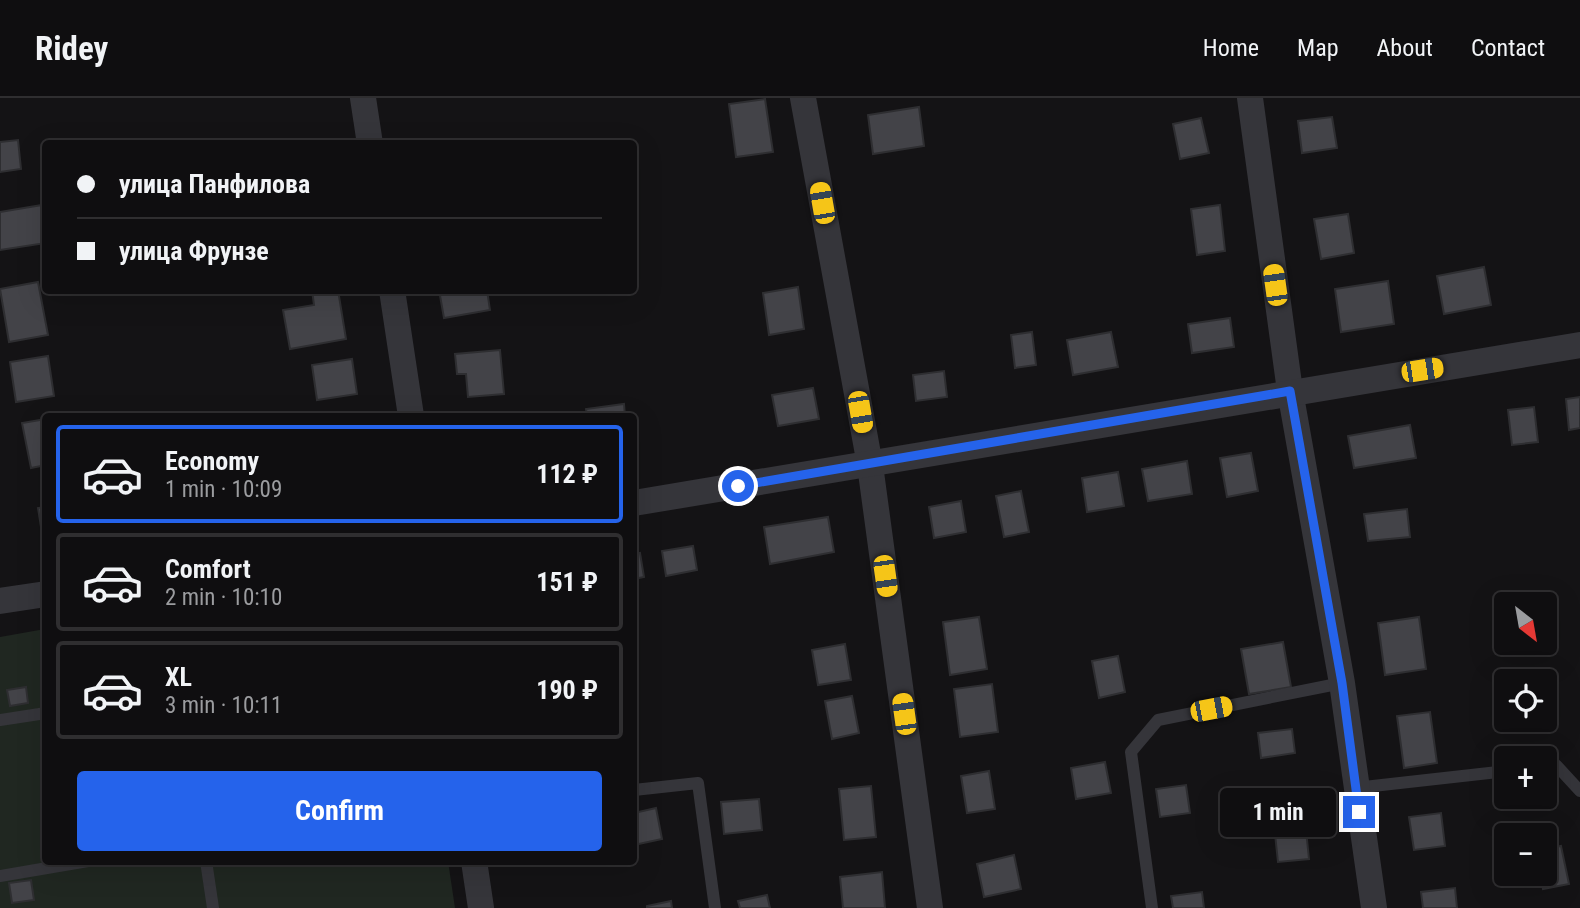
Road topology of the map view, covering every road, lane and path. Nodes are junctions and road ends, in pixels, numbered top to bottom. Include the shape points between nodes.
1 (363, 98) edge
2 (803, 98) edge
3 (1250, 98) edge
4 (369, 140) edge
5 (393, 294) edge
6 (1580, 345) edge
7 (1290, 391) junction
8 (411, 413) edge
9 (870, 465) junction
10 (637, 503) edge
11 (42, 595) edge
12 (0, 601) edge
13 (1342, 683) junction
14 (42, 714) edge
15 (0, 720) edge
16 (1557, 766) edge
17 (1494, 772) edge
18 (1355, 788) junction
19 (637, 790) edge
20 (1580, 791) edge
21 (65, 865) edge
22 (206, 865) edge
23 (475, 865) edge
24 (0, 876) edge
25 (213, 908) edge
26 (481, 908) edge
27 (715, 908) edge
28 (930, 908) edge
29 (1152, 908) edge
30 (1374, 908) edge

1 - 4 street
2 - 9 street
3 - 7 street
5 - 8 street
6 - 7 street
7 - 9 street
7 - 13 street
9 - 10 street
9 - 28 street
11 - 12 street
13 - 18 street
13 - 29 lane via 1158,720 1131,752
14 - 15 lane
16 - 20 lane
17 - 18 lane
18 - 30 street
19 - 27 lane via 698,783
21 - 24 lane
22 - 25 lane
23 - 26 street

